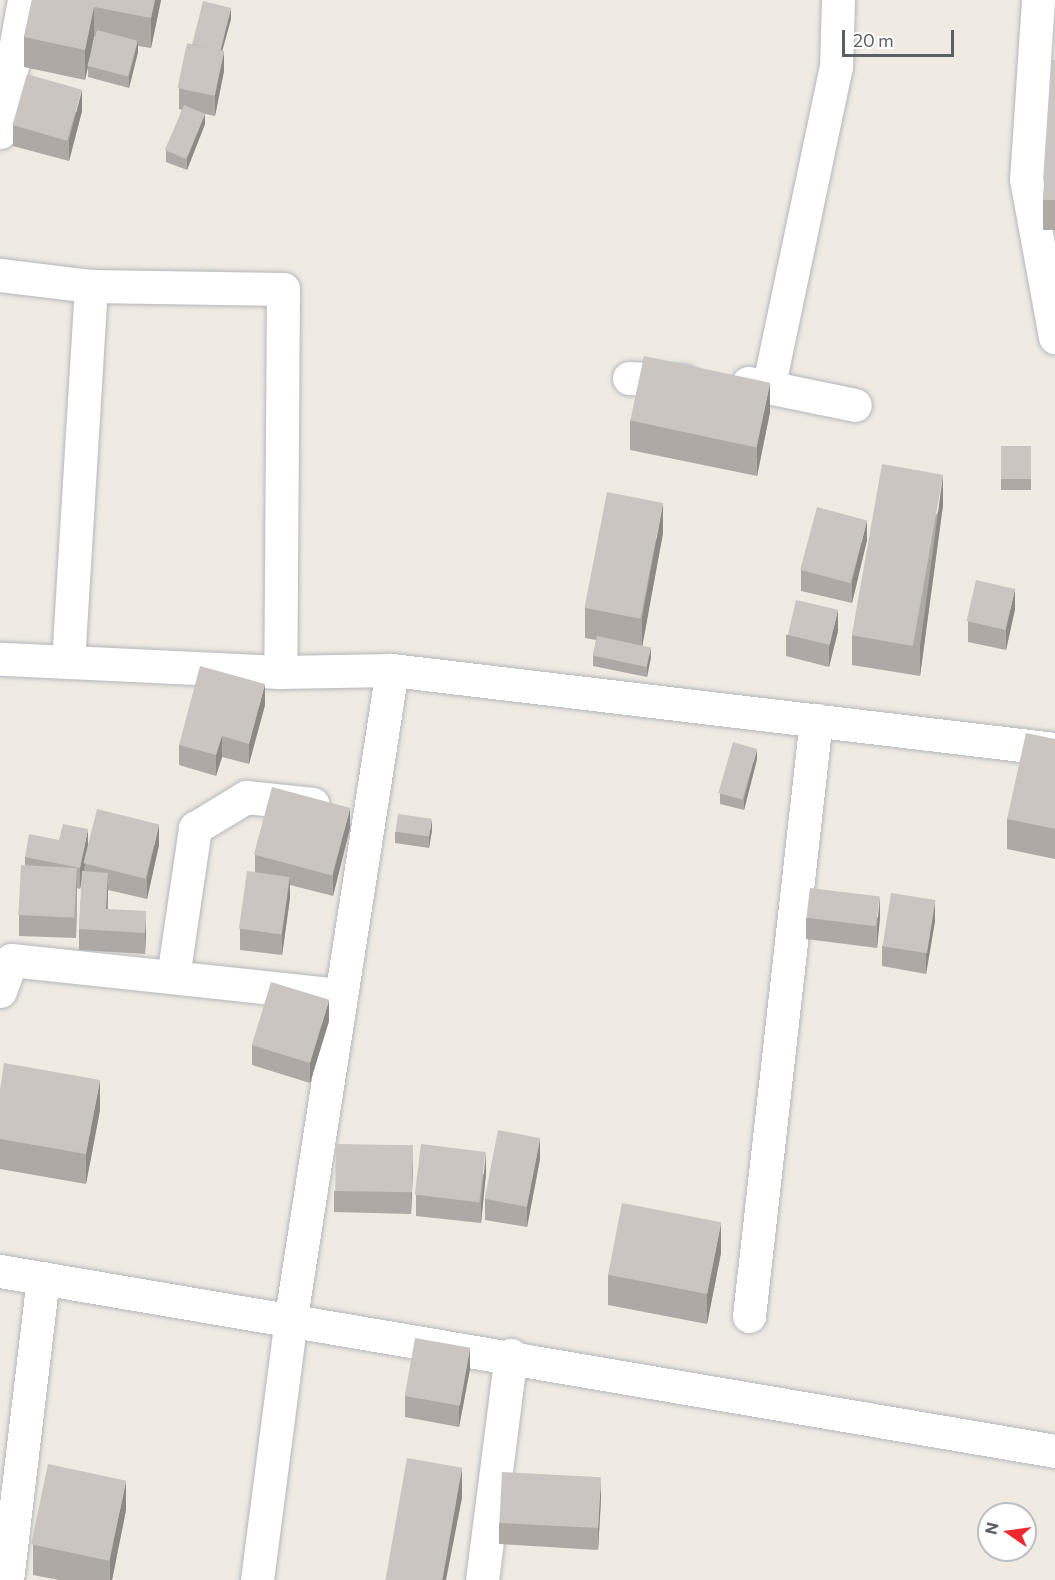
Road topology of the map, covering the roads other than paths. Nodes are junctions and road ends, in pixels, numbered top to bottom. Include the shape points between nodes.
1 (24, 0) edge
2 (838, 0) edge
3 (1038, 0) edge
4 (0, 132) edge
5 (0, 274) edge
6 (91, 286) junction
7 (1055, 337) edge
8 (629, 378) dead end
9 (770, 384) junction
10 (855, 405) dead end
11 (0, 659) edge
12 (68, 662) junction
13 (392, 670) junction
14 (280, 672) junction
15 (816, 720) junction
16 (1055, 749) edge
17 (370, 810) junction
18 (173, 977) junction
19 (0, 991) edge
20 (341, 995) junction
21 (0, 1271) edge
22 (43, 1278) junction
23 (749, 1316) dead end
24 (291, 1317) junction
25 (511, 1356) junction
26 (1055, 1451) edge
27 (7, 1580) edge
28 (256, 1580) edge
29 (482, 1580) edge

1 - 4 street
2 - 9 street via 836,67
3 - 7 street via 1026,179
5 - 6 street
6 - 12 street
6 - 14 street via 283,289
8 - 9 street
9 - 10 street
11 - 12 street
12 - 14 street
13 - 14 street
13 - 15 street
13 - 17 street
15 - 16 street
15 - 23 street
17 - 18 street via 246,797 195,828
17 - 20 street
18 - 19 street via 11,960
18 - 20 street
20 - 24 street
21 - 22 street
22 - 24 street
22 - 27 street
24 - 25 street
24 - 28 street
25 - 26 street
25 - 29 street

